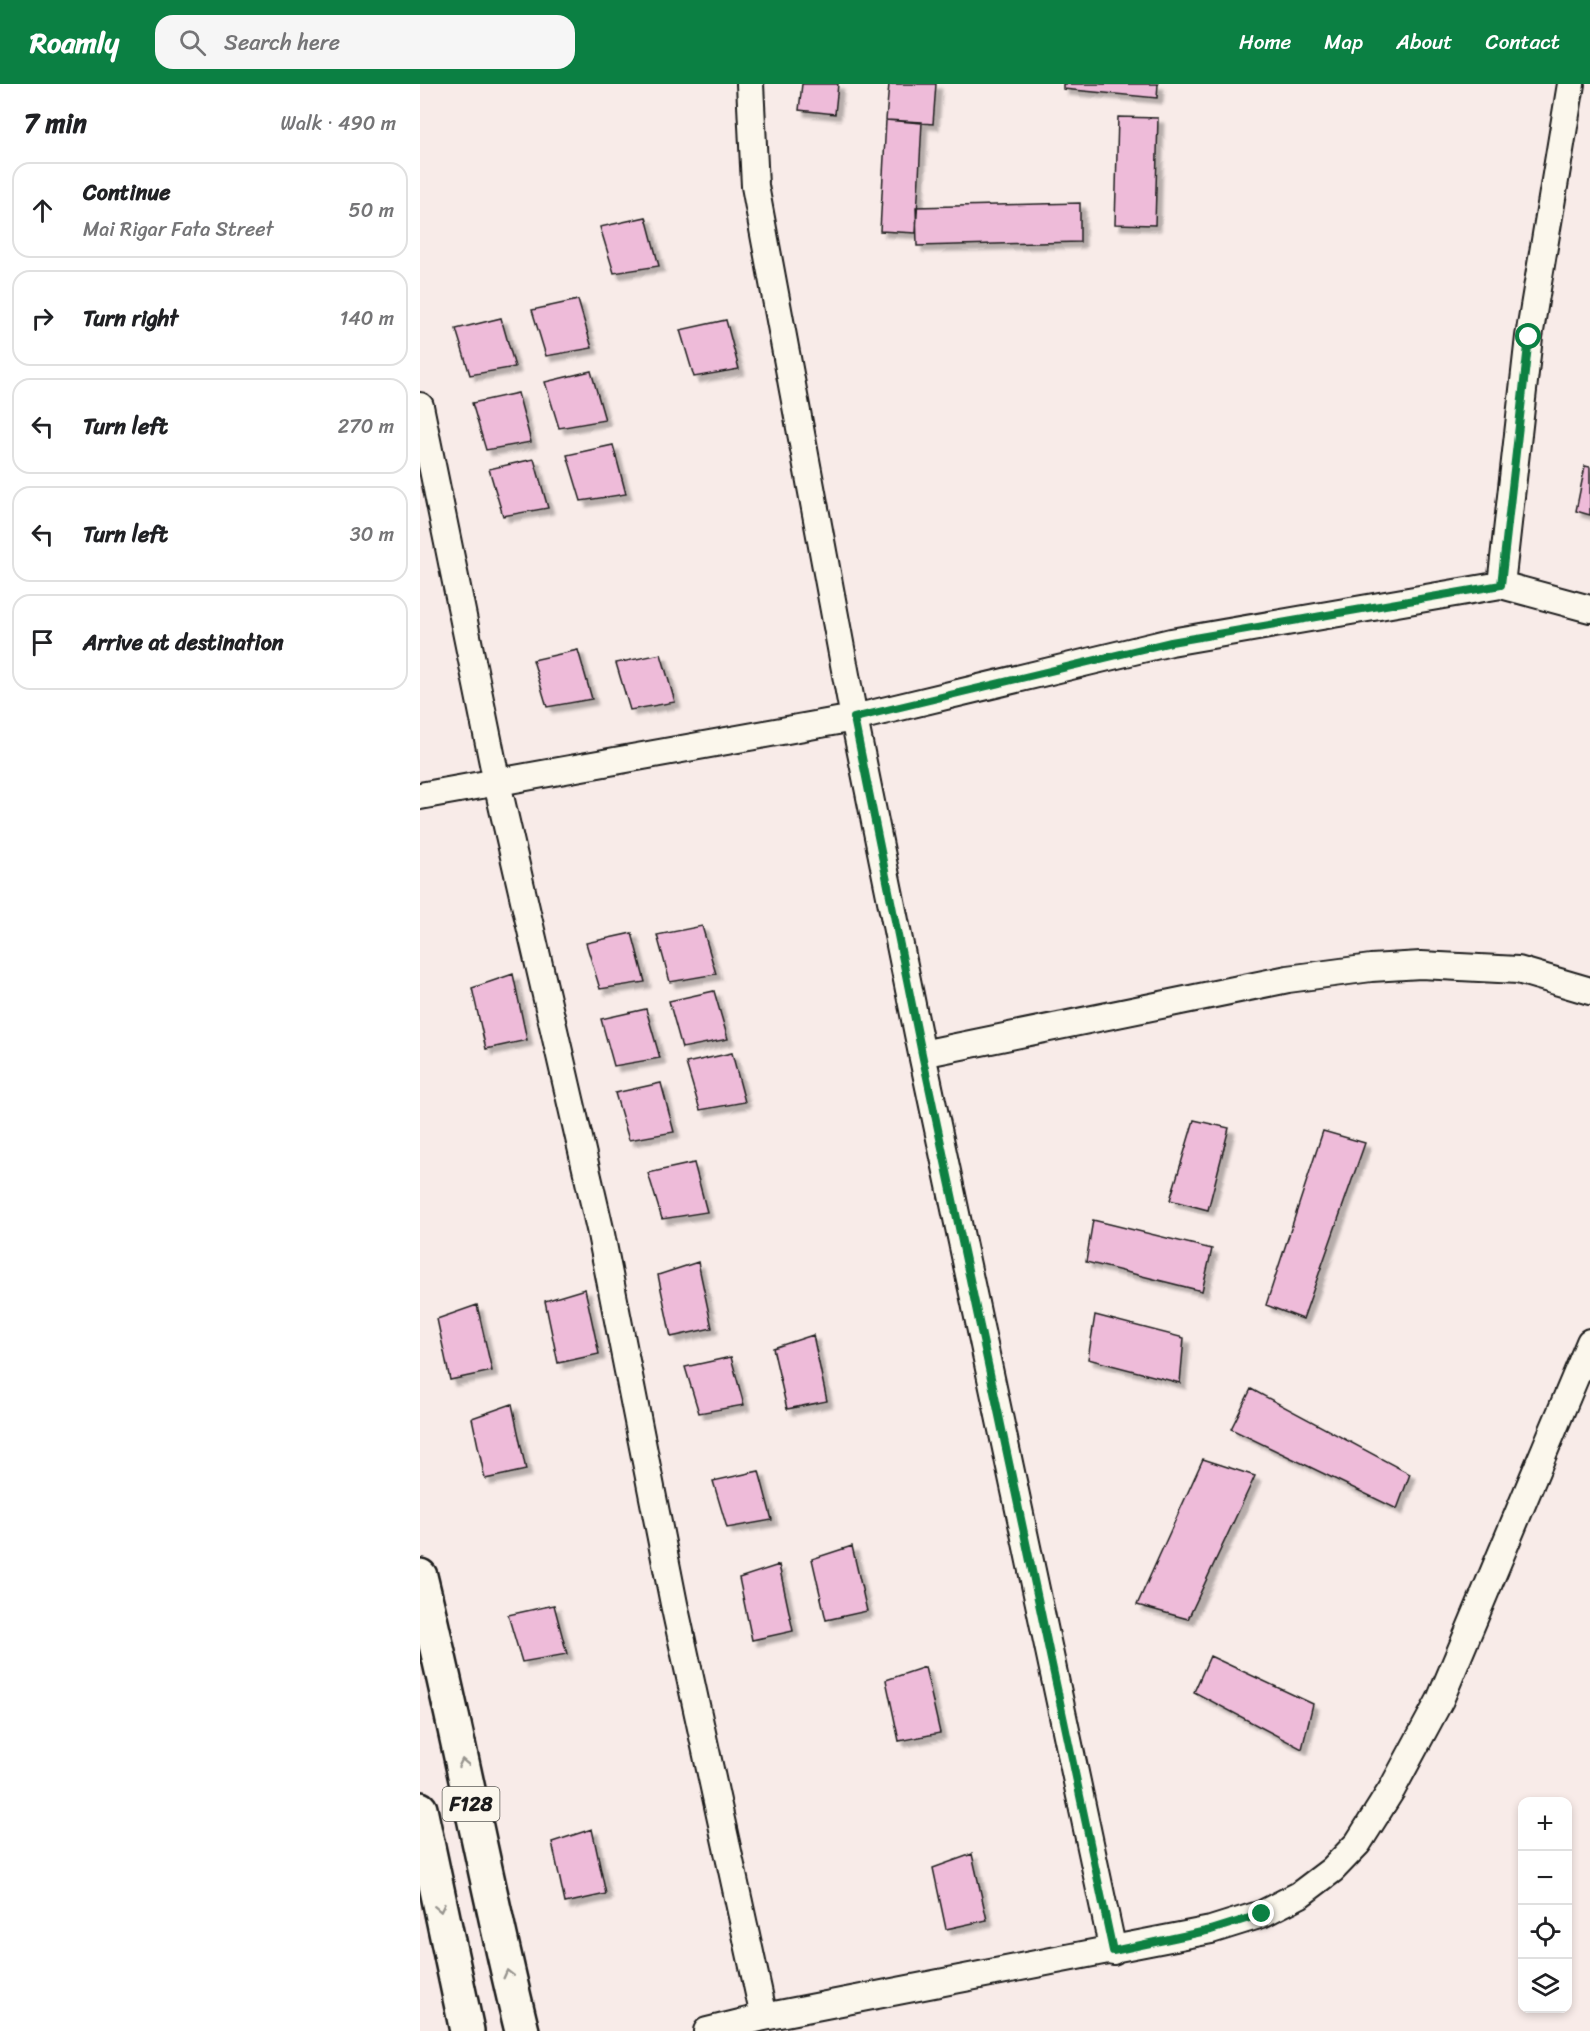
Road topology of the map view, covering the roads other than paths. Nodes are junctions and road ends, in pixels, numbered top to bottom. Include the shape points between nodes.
1 (750, 84) edge
2 (1571, 84) edge
3 (420, 406) edge
4 (1501, 585) junction
5 (1590, 609) edge
6 (854, 718) junction
7 (497, 783) junction
8 (420, 796) edge
9 (1590, 992) edge
10 (922, 1054) junction
11 (1590, 1342) edge
12 (420, 1576) edge
13 (420, 1809) edge
14 (424, 1855) edge
15 (1113, 1951) junction
16 (764, 2017) junction
17 (467, 2031) edge
18 (522, 2031) edge
19 (707, 2031) edge

1 - 6 street via 755,186
2 - 4 street via 1529,337
3 - 7 street
4 - 5 street
4 - 6 street via 1171,642
6 - 7 street
6 - 10 street
7 - 8 street
7 - 16 street via 600,1229 674,1604
9 - 10 street via 1518,970 1421,965 1371,968 1276,981
10 - 15 street
11 - 15 street via 1440,1700 1358,1843 1332,1870 1299,1895 1262,1914 1211,1930
18 -> 12 main road, F128
13 - 14 main road, F128
14 -> 17 main road, F128
15 - 16 street
16 - 19 street

